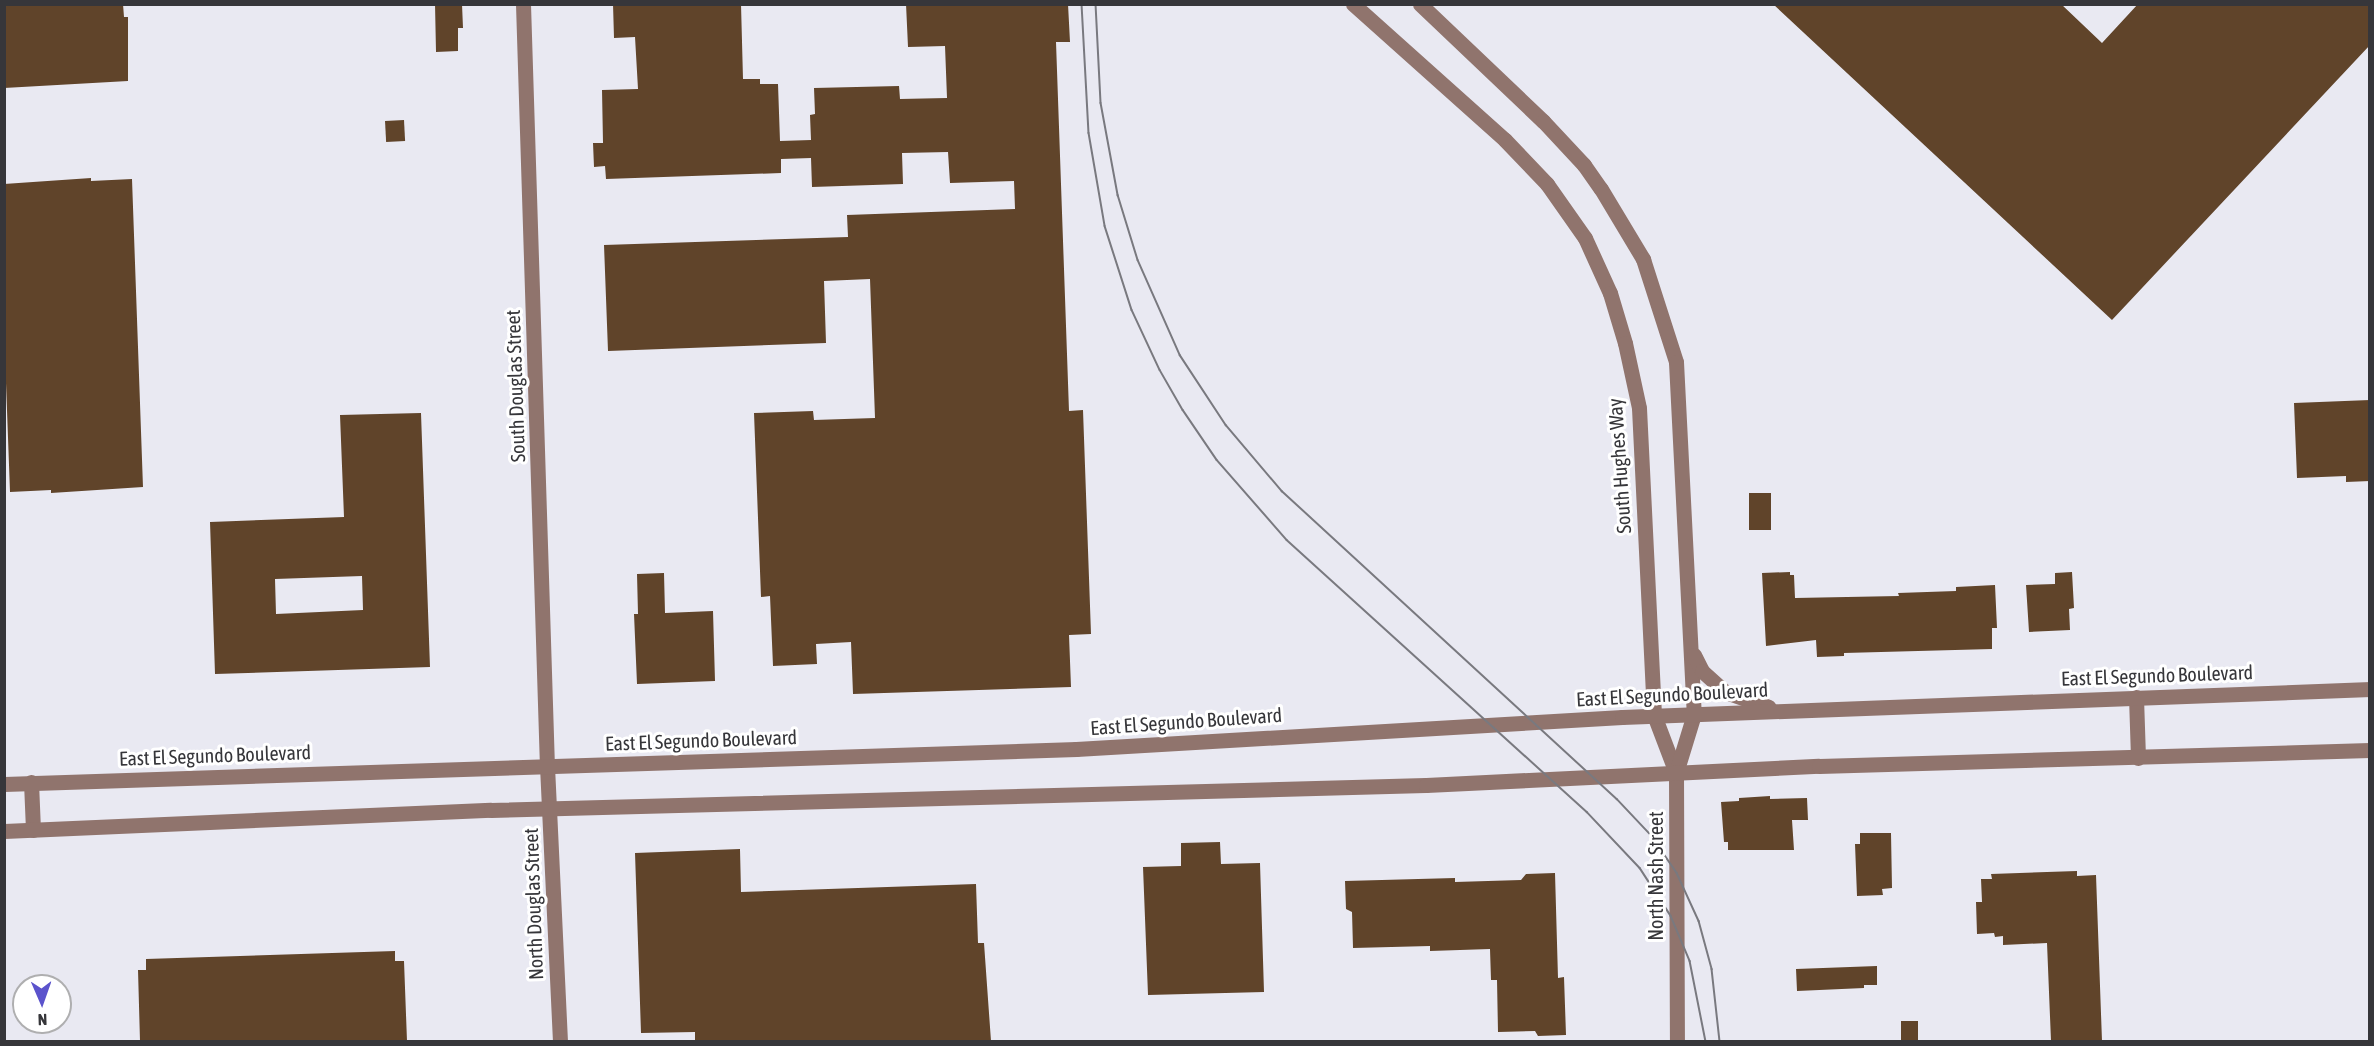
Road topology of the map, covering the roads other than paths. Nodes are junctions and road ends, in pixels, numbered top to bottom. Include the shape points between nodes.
1 (523, 4) edge
2 (1353, 4) edge
3 (1420, 4) edge
4 (1692, 646) junction
5 (2370, 689) edge
6 (2136, 697) junction
7 (1777, 711) junction
8 (1694, 714) junction
9 (1654, 715) junction
10 (2370, 750) edge
11 (2138, 758) junction
12 (548, 766) junction
13 (1676, 773) junction
14 (31, 782) junction
15 (4, 784) edge
16 (550, 809) junction
17 (33, 830) junction
18 (4, 831) edge
19 (560, 1041) edge
20 (1677, 1041) edge

1 - 12 main road, South Douglas Street
2 - 9 main road, South Hughes Way via 1505,140 1548,184 1584,238 1610,293 1639,408
3 - 4 main road via 1584,165 1642,259 1676,362
4 - 7 main road via 1702,670 1719,688
4 - 8 main road
5 - 6 main road, East El Segundo Boulevard
6 - 7 main road, East El Segundo Boulevard
6 - 11 main road
7 - 8 main road, East El Segundo Boulevard
8 - 9 main road, East El Segundo Boulevard
8 - 13 main road, North Nash Street
9 - 12 main road, East El Segundo Boulevard via 1077,749
9 - 13 main road, South Hughes Way
10 - 11 main road
11 - 13 main road
12 - 14 main road, East El Segundo Boulevard
12 - 16 main road, North Douglas Street
13 - 16 main road via 1404,786
13 - 20 main road, North Nash Street
14 - 15 main road, East El Segundo Boulevard
14 - 17 main road
16 - 17 main road
16 - 19 main road, North Douglas Street
17 - 18 main road

